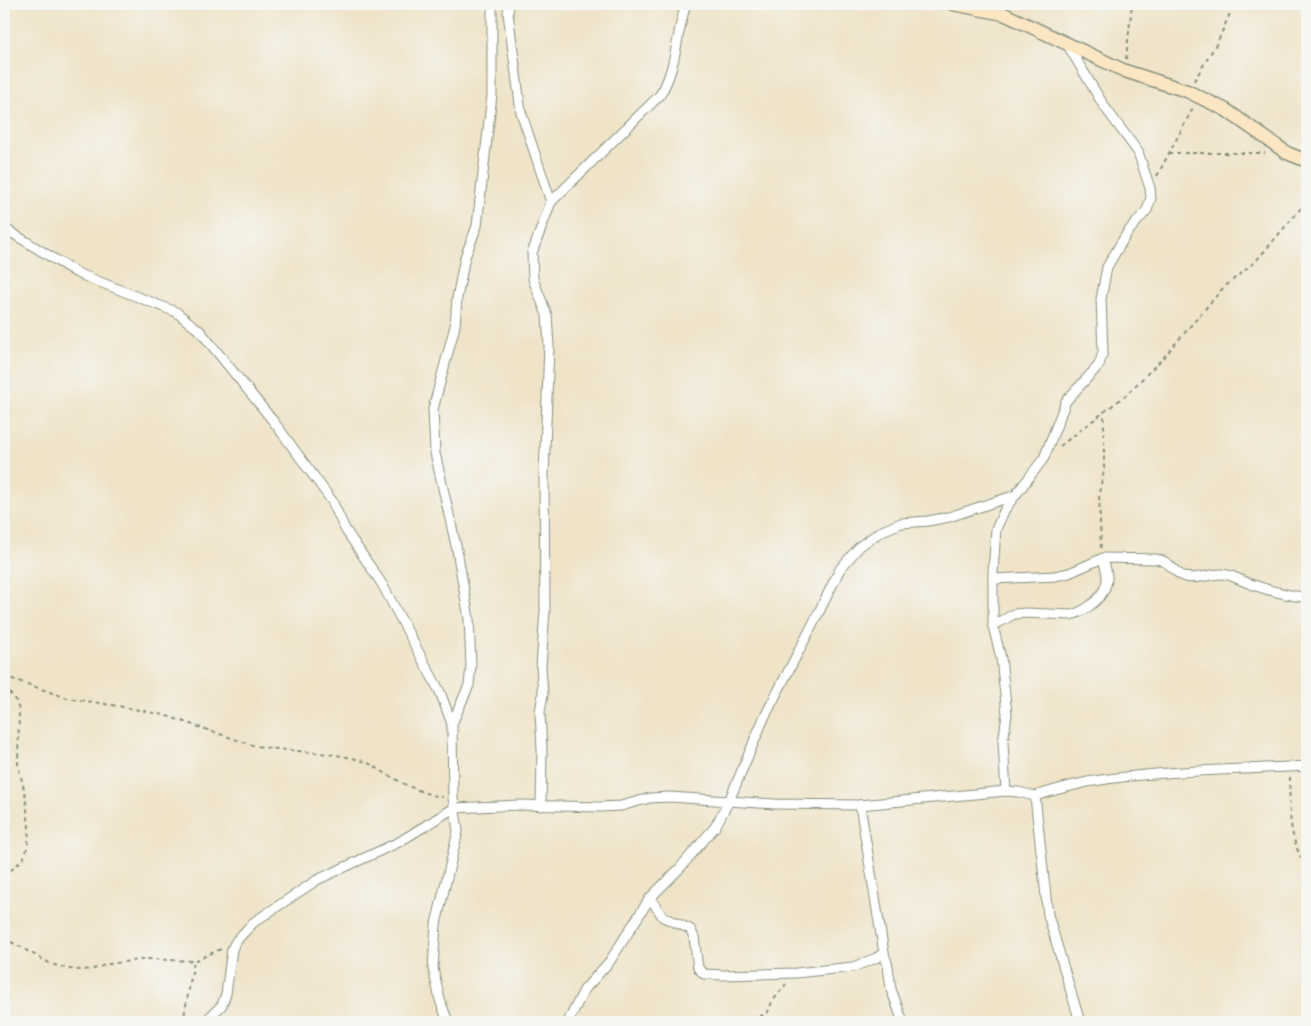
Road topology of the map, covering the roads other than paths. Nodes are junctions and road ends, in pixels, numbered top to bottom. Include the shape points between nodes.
1 (492, 4) edge
2 (509, 4) edge
3 (686, 4) edge
4 (953, 4) edge
5 (1067, 44) junction
6 (1307, 161) edge
7 (551, 202) junction
8 (4, 228) edge
9 (1017, 494) junction
10 (1103, 558) junction
11 (993, 579) junction
12 (1307, 597) edge
13 (993, 626) junction
14 (452, 724) junction
15 (1307, 766) edge
16 (1006, 791) junction
17 (1035, 796) junction
18 (729, 801) junction
19 (860, 805) junction
20 (541, 806) junction
21 (454, 808) junction
22 (650, 898) junction
23 (884, 952) junction
24 (205, 1022) edge
25 (448, 1022) edge
26 (568, 1022) edge
27 (903, 1022) edge
28 (1080, 1022) edge

1 - 14 street via 492,95 477,226 465,257 455,326 433,409 435,453 469,620 469,685
2 - 7 street via 521,112
3 - 7 street via 670,76 660,95
4 - 5 street via 1004,14
5 - 6 street via 1125,71 1193,94 1226,110 1287,153
5 - 9 street via 1104,106 1138,152 1151,198 1147,210 1127,233 1107,267 1101,299 1103,352 1100,365 1066,401 1044,458
7 - 20 street via 532,253 533,278 547,315 549,346 544,481
8 - 14 street via 77,273 176,312 200,332 274,422 332,501 345,528 391,600 440,692
9 - 11 street via 1005,509 996,529
9 - 18 street via 949,517 901,524 880,532 860,546 840,569 764,718
10 - 11 street via 1080,570 1055,576
10 - 12 street via 1164,560 1185,577 1231,575 1252,585
10 - 13 street via 1107,578 1105,588 1094,603 1078,614 1014,614
11 - 13 street
13 - 16 street via 1001,658 1007,714 1003,743
14 - 21 street
15 - 17 street via 1139,776 1070,786
16 - 17 street
16 - 19 street
17 - 28 street via 1048,914
18 - 19 street
18 - 20 street via 670,797 600,808
18 - 22 street via 715,827
19 - 23 street
20 - 21 street
21 - 24 street via 399,842 316,880 254,922 232,949 222,1005
21 - 25 street via 458,831 436,924 433,968
22 - 23 street via 663,917 690,929 694,936 698,968 704,974 796,973 853,967
22 - 26 street via 610,961 584,990
23 - 27 street via 891,989

